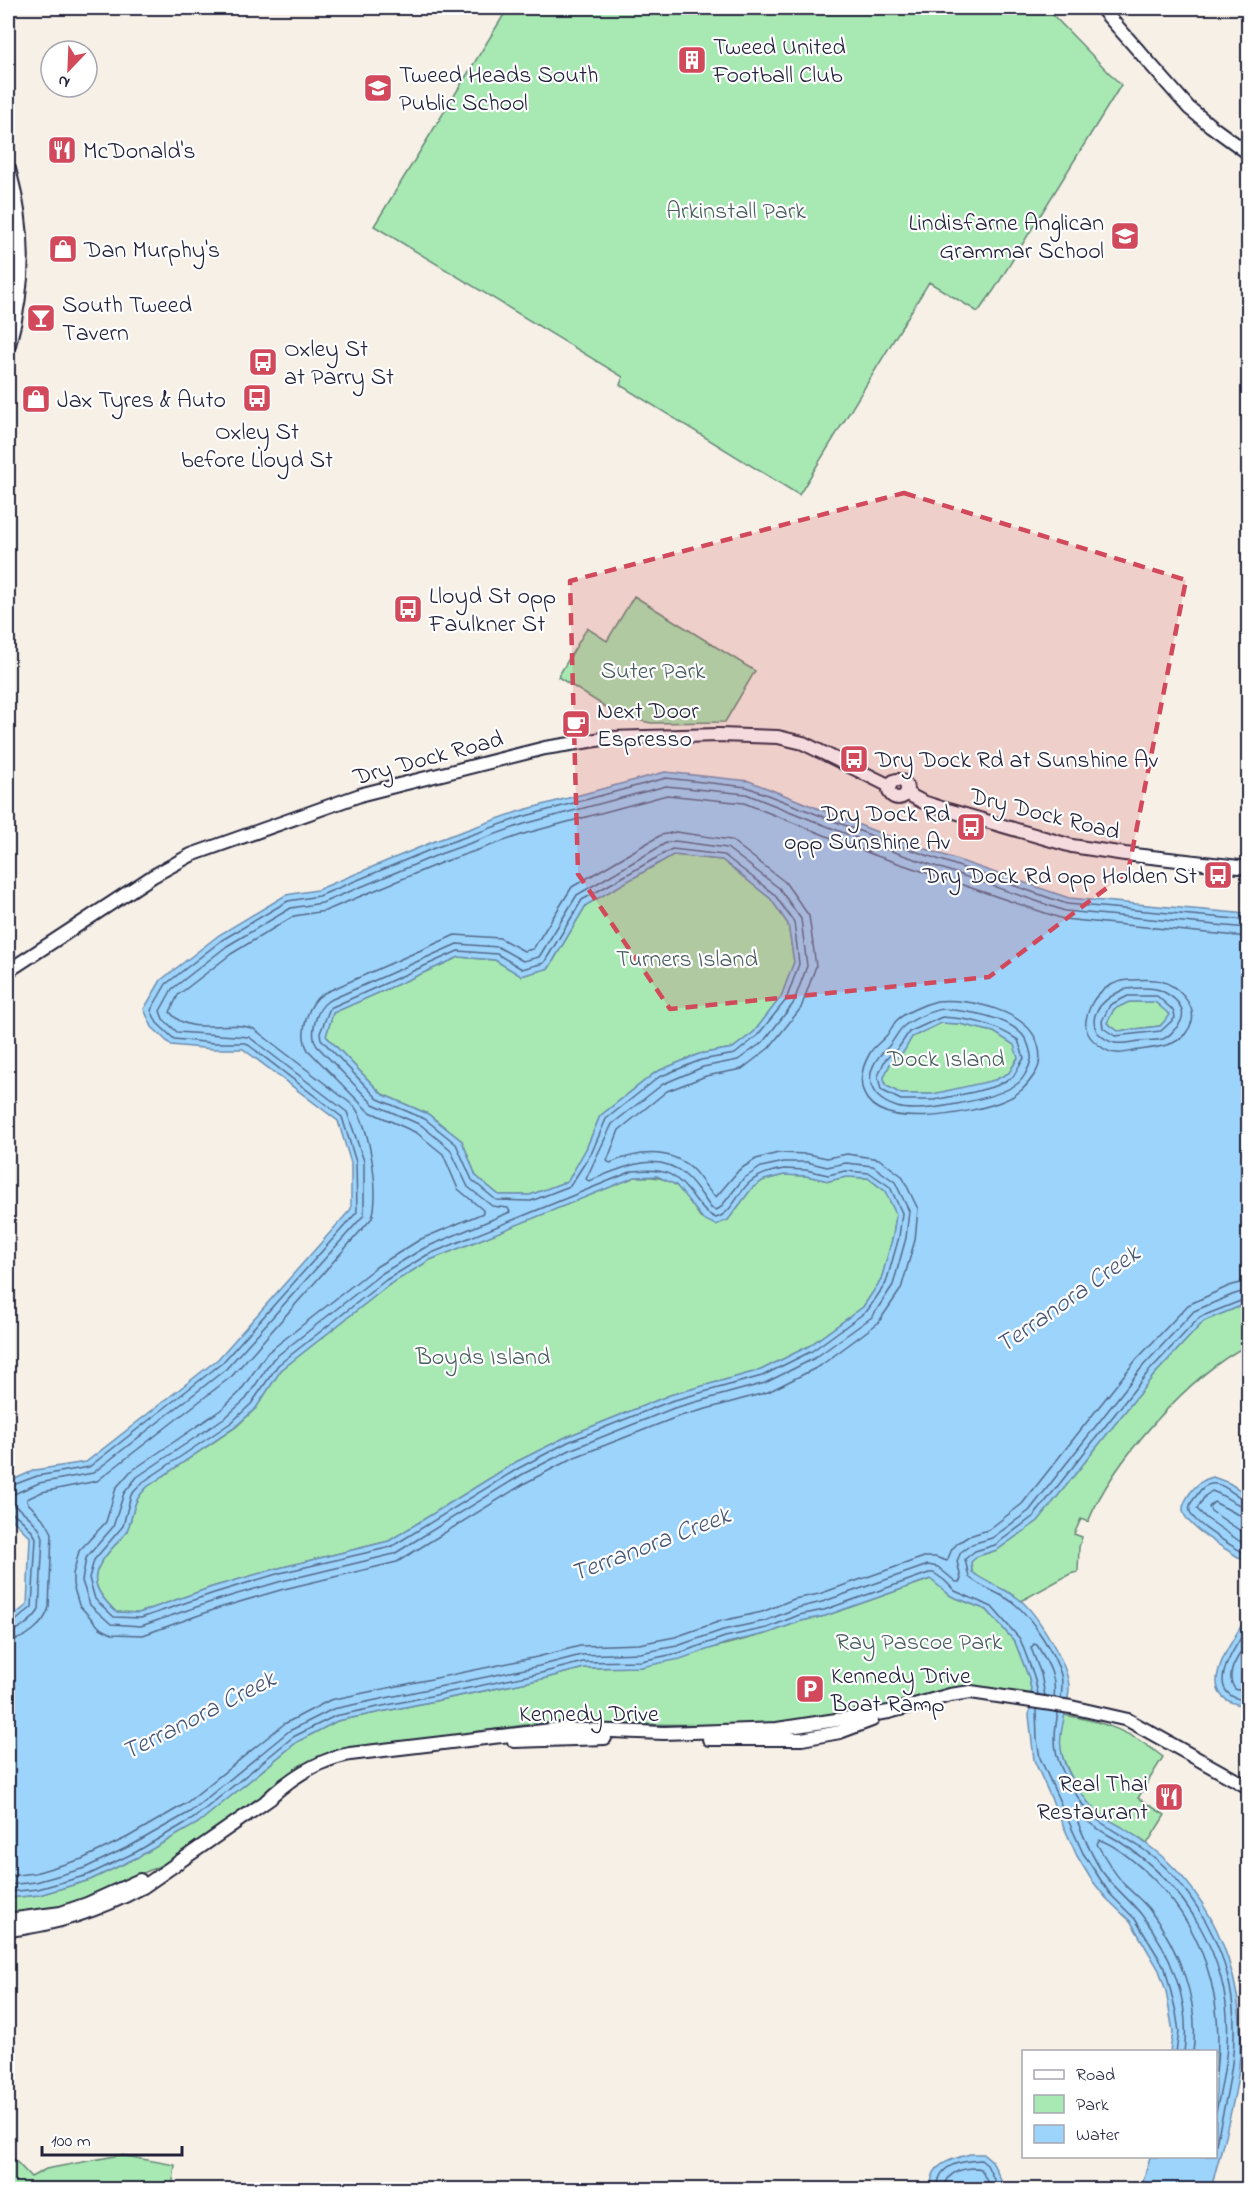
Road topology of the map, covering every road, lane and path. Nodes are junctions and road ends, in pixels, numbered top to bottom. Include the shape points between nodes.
1 (1101, 8) edge
2 (1248, 153) edge
3 (8, 169) edge
4 (8, 345) edge
5 (1248, 868) edge
6 (8, 971) edge
7 (889, 1712) junction
8 (760, 1730) junction
9 (830, 1734) junction
10 (1248, 1786) edge
11 (266, 1801) junction
12 (174, 1864) junction
13 (8, 1920) edge
14 (8, 1930) edge

1 - 2 street via 1189,108
3 - 4 main road via 21,232 22,262 19,298
5 - 6 street, Dry Dock Road via 1072,846 923,802 906,793 903,781 895,780 890,786 803,742 719,735 609,738 554,746 363,794 191,855
7 - 8 street, Kennedy Drive
7 - 9 street, Kennedy Drive
7 - 10 street, Kennedy Drive via 960,1693 1071,1707 1138,1724
8 - 9 street via 790,1733 826,1729
8 - 11 street, Kennedy Drive via 664,1734 560,1729 350,1754 310,1767
9 - 11 street, Kennedy Drive via 802,1739 506,1741 337,1763 310,1774
11 - 12 street, Kennedy Drive
12 - 13 street, Kennedy Drive via 69,1910
12 - 14 street, Kennedy Drive via 143,1887 99,1908 55,1923

